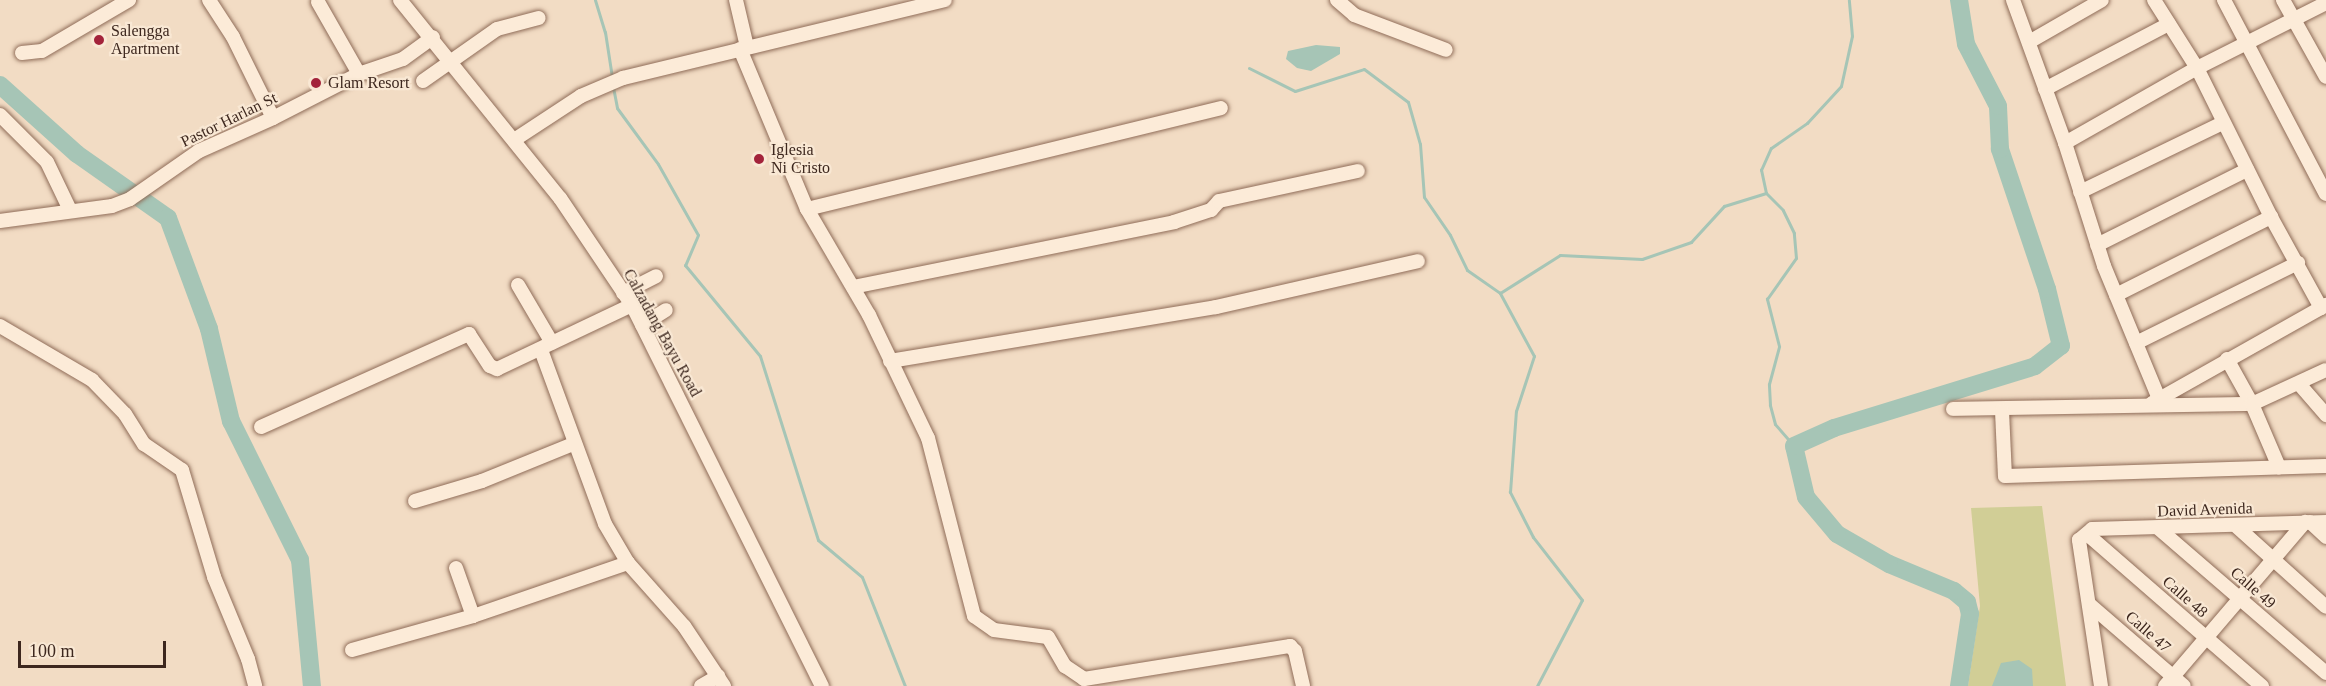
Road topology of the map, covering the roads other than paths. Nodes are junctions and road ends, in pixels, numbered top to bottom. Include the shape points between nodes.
1 (129, 0) edge
2 (209, 0) edge
3 (400, 0) edge
4 (736, 0) edge
5 (945, 0) edge
6 (1337, 0) edge
7 (2013, 0) edge
8 (2102, 0) edge
9 (2154, 0) edge
10 (2224, 0) edge
11 (2283, 0) edge
12 (318, 2) dead end
13 (2326, 3) edge
14 (539, 18) dead end
15 (2295, 20) junction
16 (2169, 24) junction
17 (433, 37) junction
18 (2029, 42) junction
19 (2249, 44) junction
20 (744, 48) junction
21 (1446, 50) dead end
22 (22, 52) dead end
23 (452, 62) junction
24 (2197, 68) junction
25 (359, 74) junction
26 (2326, 77) edge
27 (423, 81) dead end
28 (2045, 89) junction
29 (1221, 108) dead end
30 (0, 115) edge
31 (273, 118) junction
32 (2223, 123) junction
33 (514, 140) junction
34 (2065, 143) junction
35 (2247, 170) junction
36 (1358, 171) dead end
37 (2080, 192) junction
38 (2326, 195) edge
39 (807, 208) junction
40 (70, 210) junction
41 (2271, 217) junction
42 (0, 221) edge
43 (2097, 245) junction
44 (1418, 261) dead end
45 (2298, 263) junction
46 (656, 276) dead end
47 (518, 285) dead end
48 (853, 287) junction
49 (624, 293) junction
50 (2116, 295) junction
51 (632, 305) junction
52 (2324, 307) edge
53 (666, 310) dead end
54 (642, 325) junction
55 (0, 326) edge
56 (2136, 343) junction
57 (546, 346) junction
58 (2227, 358) junction
59 (890, 362) junction
60 (2326, 370) edge
61 (2300, 384) junction
62 (2159, 399) junction
63 (2252, 404) junction
64 (2145, 407) junction
65 (1953, 409) dead end
66 (2002, 411) junction
67 (2326, 415) edge
68 (261, 427) dead end
69 (573, 444) junction
70 (2326, 466) edge
71 (2278, 467) junction
72 (415, 501) dead end
73 (2308, 522) junction
74 (2326, 522) edge
75 (2235, 525) junction
76 (2158, 528) junction
77 (2087, 534) junction
78 (2326, 537) edge
79 (2273, 560) junction
80 (628, 563) junction
81 (456, 568) dead end
82 (2240, 599) junction
83 (2089, 604) junction
84 (2326, 607) edge
85 (473, 616) junction
86 (2206, 638) junction
87 (352, 650) dead end
88 (2326, 674) edge
89 (721, 681) edge
90 (2169, 681) edge
91 (2103, 684) edge
92 (255, 686) edge
93 (701, 686) edge
94 (822, 686) edge
95 (1303, 686) edge
96 (2184, 686) edge
97 (2262, 686) edge

1 - 22 street via 42,51
2 - 31 street via 233,36
3 - 17 street, Calzadang Bayu Road
4 - 20 street
5 - 20 street
6 - 21 street via 1354,15
7 - 18 street
8 - 18 street
9 - 16 street
10 - 19 street
11 - 15 street
12 - 25 street
13 - 15 street
14 - 23 street via 497,29
15 - 19 street
15 - 26 street
16 - 24 street
16 - 28 street
17 - 23 street, Calzadang Bayu Road
17 - 25 street, Pastor Harlan St via 403,59
18 - 28 street
19 - 24 street
19 - 38 street
20 - 33 street via 623,78 581,96
20 - 39 street
23 - 27 street
23 - 33 street, Calzadang Bayu Road
24 - 32 street
24 - 34 street
25 - 31 street, Pastor Harlan St
28 - 34 street
29 - 39 street
30 - 40 street via 47,162
31 - 40 street, Pastor Harlan St via 199,151 130,199 112,206
32 - 35 street
32 - 37 street
33 - 49 street, Calzadang Bayu Road via 560,198
34 - 37 street
35 - 41 street
35 - 43 street
36 - 48 street via 1219,201 1211,210 1174,222
37 - 43 street
39 - 48 street
40 - 42 street, Pastor Harlan St
41 - 45 street
41 - 50 street
43 - 50 street
44 - 59 street via 1216,308
45 - 52 street
45 - 56 street
46 - 49 street
47 - 57 street
48 - 59 street
49 - 51 street, Calzadang Bayu Road
50 - 56 street
51 - 54 street, Calzadang Bayu Road
51 - 57 street
52 - 58 street
53 - 54 street
54 - 94 street, Calzadang Bayu Road
55 - 92 street via 92,380 125,414 144,444 182,470 214,577
56 - 62 street
57 - 68 street via 494,368 469,334
57 - 69 street
58 - 62 street
58 - 63 street
59 - 95 street via 928,438 974,616 984,625 994,630 1043,634 1065,666 1084,679 1290,646 1295,651
60 - 61 street
61 - 63 street
61 - 67 street
62 - 64 street
63 - 64 street
63 - 71 street
64 - 66 street
65 - 66 street
66 - 71 street via 2005,476
69 - 72 street via 482,481
69 - 80 street via 605,524
70 - 71 street
73 - 74 street, David Avenida
73 - 75 street, David Avenida
73 - 78 street
73 - 79 street
75 - 76 street, David Avenida
75 - 79 street
76 - 77 street, David Avenida via 2092,529
76 - 82 street, Calle 49
77 - 83 street via 2079,540
77 - 86 street, Calle 48
79 - 82 street
79 - 84 street
80 - 85 street
80 - 89 street via 684,626
81 - 85 street
82 - 86 street
82 - 88 street, Calle 49
83 - 90 street, Calle 47
83 - 91 street
85 - 87 street
86 - 90 street
86 - 97 street, Calle 48
89 - 93 street
90 - 96 street, Calle 47

